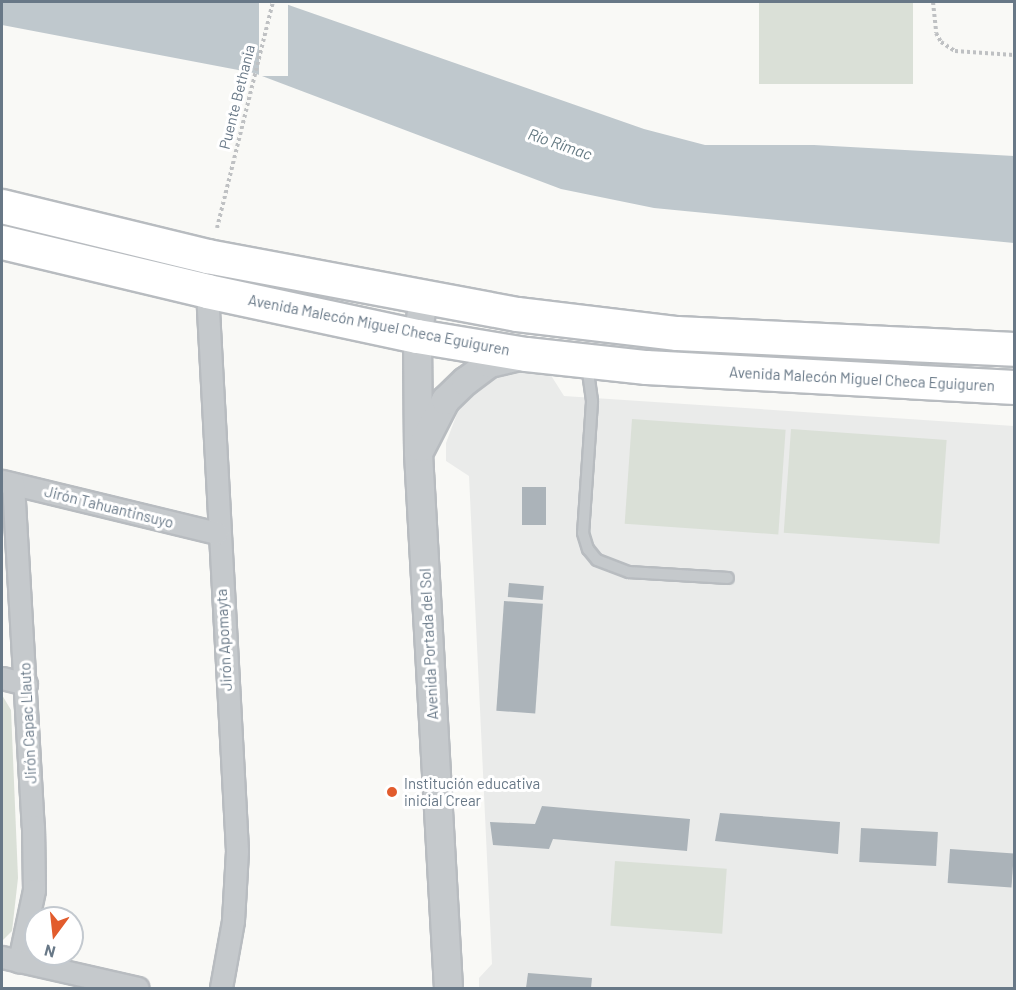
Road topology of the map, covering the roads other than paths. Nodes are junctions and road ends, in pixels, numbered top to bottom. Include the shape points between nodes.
1 (2, 206) edge
2 (2, 242) edge
3 (207, 291) junction
4 (423, 299) junction
5 (417, 336) junction
6 (1014, 349) edge
7 (526, 354) junction
8 (586, 360) junction
9 (1014, 387) edge
10 (418, 453) junction
11 (8, 482) edge
12 (218, 534) junction
13 (728, 578) dead end
14 (2, 678) edge
15 (26, 684) junction
16 (10, 959) edge
17 (138, 988) edge
18 (221, 988) edge
19 (448, 988) edge

1 - 4 main road via 207,256
2 - 3 main road, Avenida Malecón Miguel Checa Eguiguren
3 - 5 main road, Avenida Malecón Miguel Checa Eguiguren
3 - 12 street, Jirón Apomayta
4 - 5 street, Avenida Portada del Sol
4 - 6 main road via 677,333
5 - 7 main road, Avenida Malecón Miguel Checa Eguiguren
5 - 10 street, Avenida Portada del Sol
7 - 8 main road, Avenida Malecón Miguel Checa Eguiguren
7 - 10 street via 489,363 465,381 445,400
8 - 9 main road, Avenida Malecón Miguel Checa Eguiguren
8 - 13 lane via 592,402 583,533 588,549 597,560 628,573
10 - 19 street, Avenida Portada del Sol
11 - 12 street, Jirón Tahuantinsuyo
11 - 15 street, Jirón Capac Llauto
12 - 18 street, Jirón Apomayta via 237,851 233,921
14 - 15 street
15 - 16 street, Jirón Capac Llauto via 34,890
16 - 17 street

